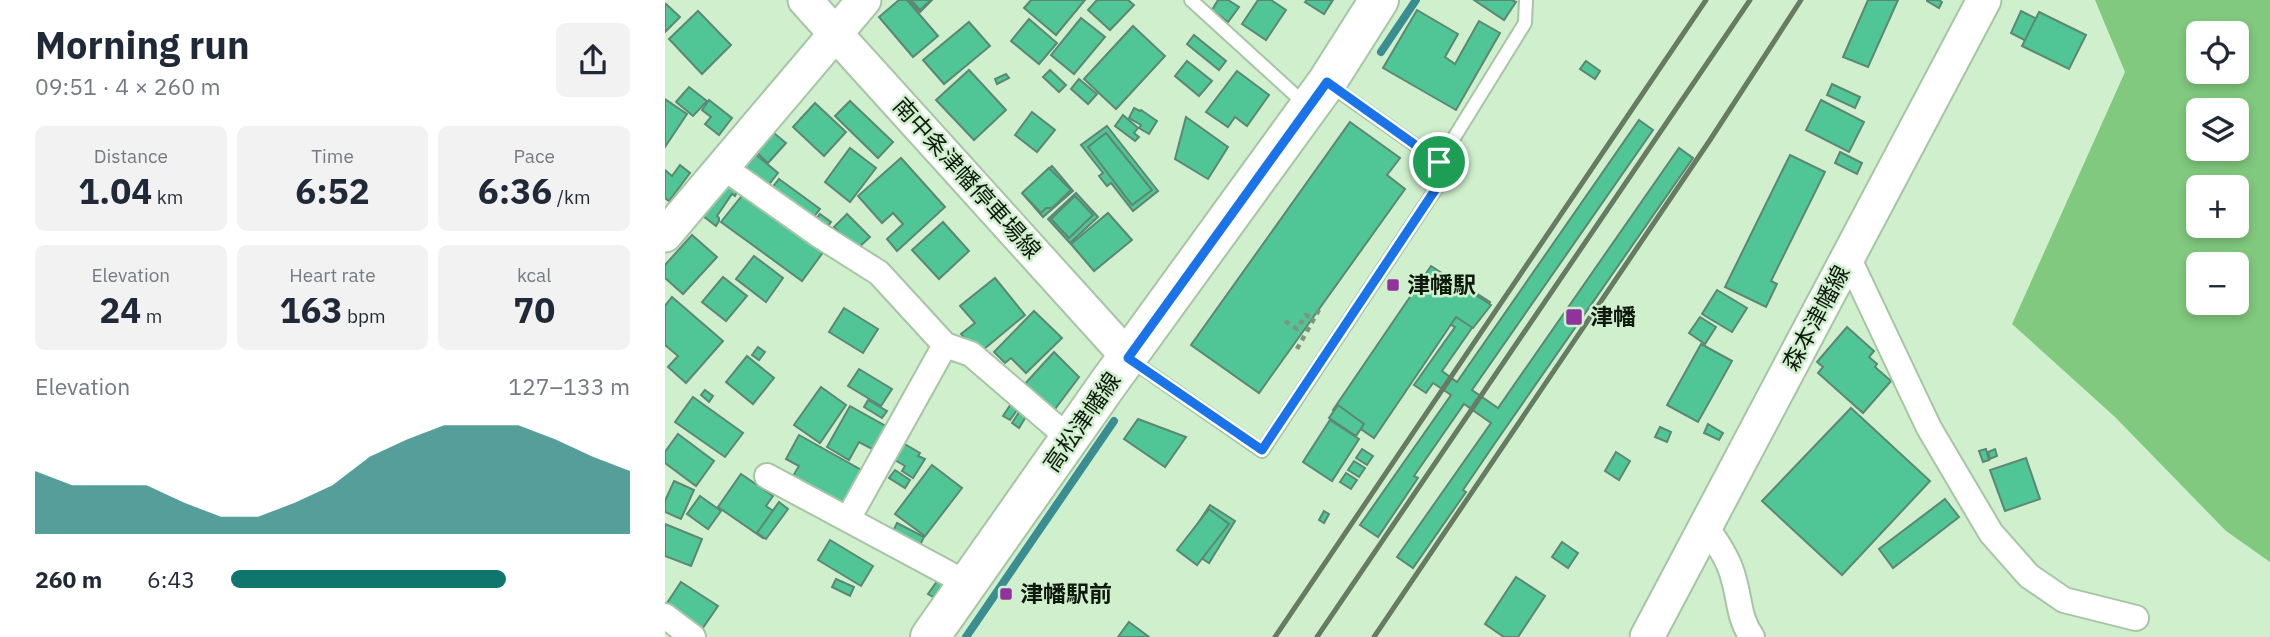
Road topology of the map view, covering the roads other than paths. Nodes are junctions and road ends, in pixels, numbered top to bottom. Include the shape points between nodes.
1 (805, 0) edge
2 (864, 0) edge
3 (1191, 0) edge
4 (1379, 0) edge
5 (1526, 0) edge
6 (1984, 0) edge
7 (837, 34) junction
8 (1318, 95) junction
9 (1439, 162) junction
10 (723, 167) junction
11 (665, 235) edge
12 (1848, 257) junction
13 (945, 345) junction
14 (1128, 358) junction
15 (1070, 439) junction
16 (767, 476) dead end
17 (848, 519) junction
18 (1706, 526) junction
19 (968, 584) junction
20 (665, 617) edge
21 (2136, 618) dead end
22 (693, 637) edge
23 (930, 637) edge
24 (1647, 637) edge
25 (1752, 637) edge

1 - 7 main road, 南中条津幡停車場線
2 - 7 main road
3 - 8 lane
4 - 8 main road, 高松津幡線
5 - 9 lane via 1525,23
6 - 12 main road, 森本津幡線
7 - 10 main road
7 - 14 main road, 南中条津幡停車場線
8 - 9 lane
8 - 14 main road, 高松津幡線
9 - 14 lane via 1449,169 1262,450
10 - 11 main road
10 - 13 street via 879,273
12 - 18 main road, 森本津幡線
12 - 21 street via 1929,428 1991,533 2029,576 2064,600
13 - 15 street via 971,354
13 - 17 street
14 - 15 main road, 高松津幡線
15 - 19 main road, 高松津幡線
16 - 17 street
17 - 19 street
18 - 24 main road, 森本津幡線
18 - 25 street via 1727,557 1739,609
19 - 23 main road, 高松津幡線
20 - 22 street

